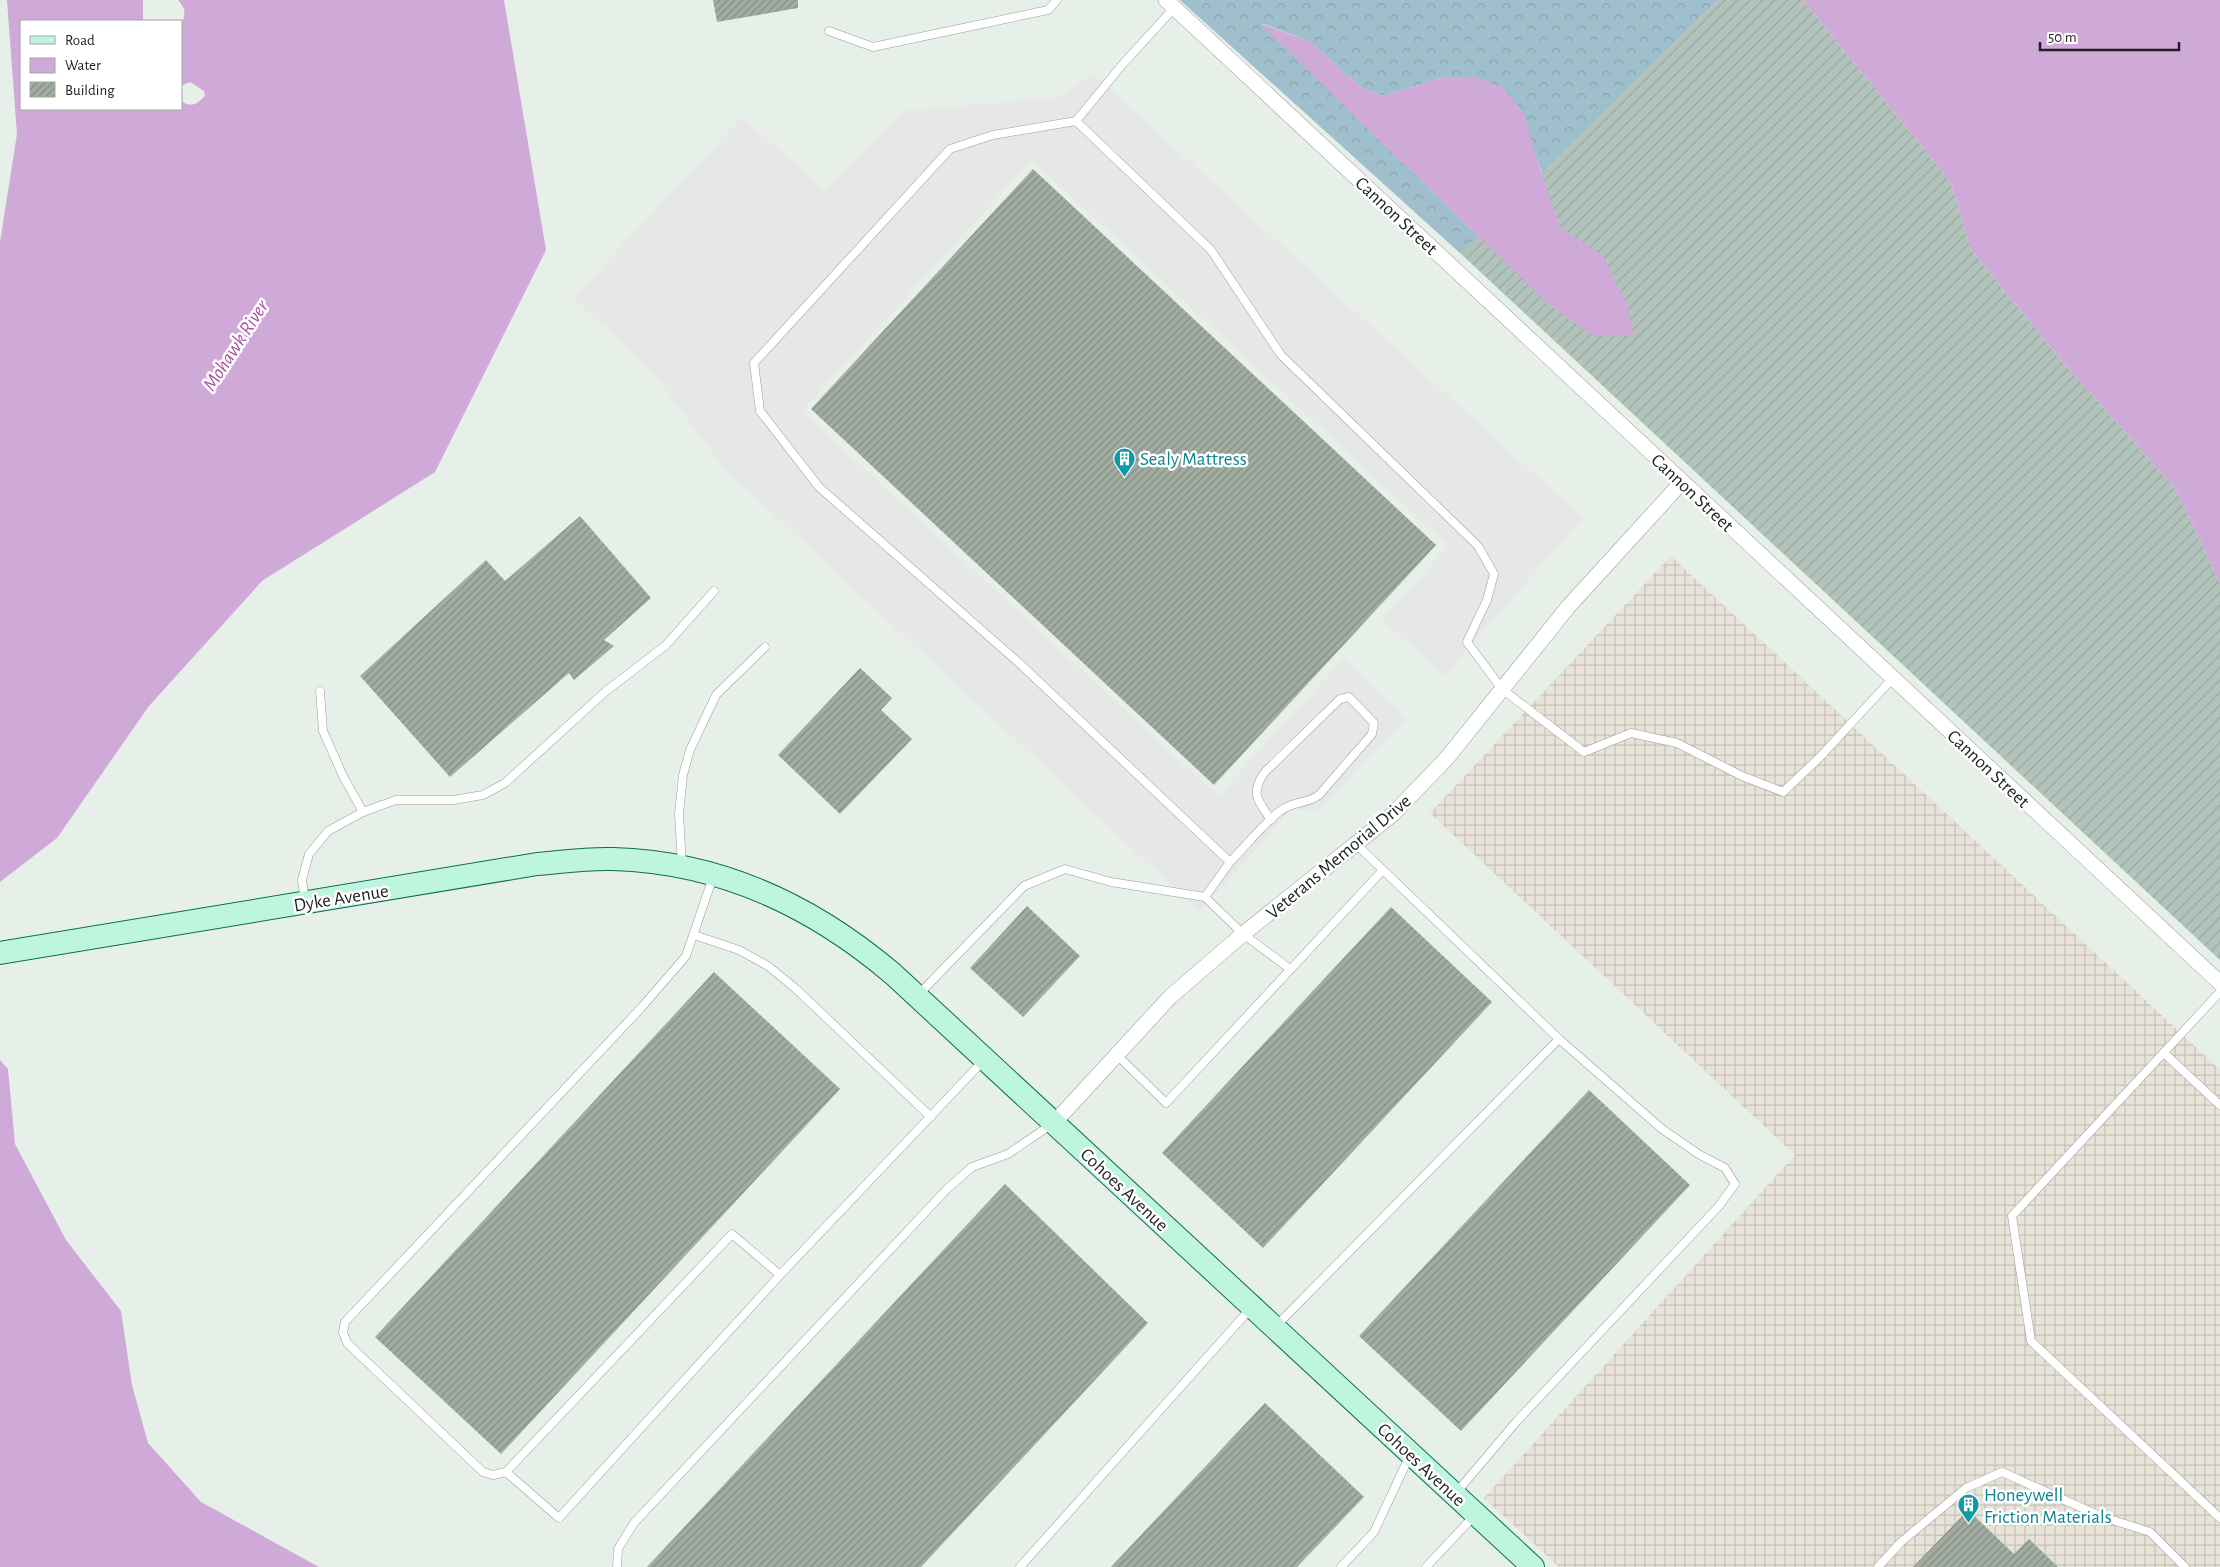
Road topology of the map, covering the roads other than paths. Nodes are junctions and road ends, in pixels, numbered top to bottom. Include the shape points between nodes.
1 (1057, 0) edge
2 (1170, 4) edge
3 (829, 31) dead end
4 (1076, 121) junction
5 (1682, 482) junction
6 (714, 591) dead end
7 (765, 647) dead end
8 (1893, 678) junction
9 (1502, 689) junction
10 (320, 691) dead end
11 (363, 812) junction
12 (1271, 820) junction
13 (1357, 845) junction
14 (1230, 862) junction
15 (682, 868) junction
16 (1382, 870) junction
17 (714, 875) junction
18 (1205, 897) junction
19 (306, 902) junction
20 (1243, 934) junction
21 (694, 935) junction
22 (0, 953) edge
23 (1290, 969) junction
24 (2220, 983) edge
25 (2220, 992) edge
26 (917, 996) junction
27 (1559, 1038) junction
28 (2164, 1053) junction
29 (1116, 1054) junction
30 (985, 1059) junction
31 (2220, 1105) edge
32 (931, 1117) junction
33 (1054, 1123) junction
34 (780, 1275) junction
35 (1252, 1307) junction
36 (1274, 1327) junction
37 (1410, 1453) junction
38 (506, 1472) junction
39 (1455, 1494) junction
40 (1476, 1514) junction
41 (2220, 1518) edge
42 (618, 1567) edge
43 (1020, 1567) edge
44 (1342, 1567) edge
45 (1426, 1567) edge
46 (1533, 1567) edge
47 (1878, 1567) edge
48 (2185, 1567) edge

1 - 3 lane via 1048,10 873,46
2 - 4 lane
2 - 5 street, Cannon Street
4 - 9 lane via 1211,250 1281,355 1478,546 1494,574 1487,600 1467,642
4 - 14 lane via 993,135 950,148 754,363 760,412 819,487 1025,669
5 - 8 street, Cannon Street
5 - 9 street, Veterans Memorial Drive via 1568,608
6 - 11 lane via 666,645 605,692 505,783 483,794 453,800 396,800
7 - 15 lane via 716,695 690,750 683,775 679,814
8 - 9 lane via 1819,758 1782,792 1677,743 1631,733 1584,752
8 - 24 street, Cannon Street
9 - 13 street, Veterans Memorial Drive via 1420,788
10 - 11 lane via 323,730
11 - 19 lane via 328,830 310,854 302,880
12 - 12 lane via 1293,803 1310,802 1320,795 1372,734 1374,723 1349,697 1340,700 1260,780 1256,797
12 - 14 lane
13 - 16 lane
13 - 20 street, Veterans Memorial Drive
14 - 18 lane
15 - 17 street, Cohoes Avenue
15 - 19 street, Dyke Avenue via 613,859 575,860
16 - 23 lane
16 - 27 lane
17 - 21 lane
17 - 26 street, Cohoes Avenue via 790,903 828,924 862,947
18 - 20 lane
18 - 26 lane via 1111,882 1065,869 1024,886
19 - 22 street, Dyke Avenue
20 - 23 lane
20 - 29 street, Veterans Memorial Drive via 1170,997
21 - 32 lane via 739,950 768,966
21 - 38 lane via 686,956 641,1008 345,1322 343,1332 347,1343 483,1472 493,1475
23 - 29 lane via 1166,1103
25 - 28 lane
26 - 30 street, Cohoes Avenue
27 - 36 lane
27 - 39 lane via 1662,1129 1725,1168 1735,1184 1516,1422
28 - 31 lane
28 - 41 lane via 2012,1216 2031,1341
29 - 33 street, Veterans Memorial Drive
30 - 32 lane
30 - 33 street, Cohoes Avenue
32 - 34 lane
33 - 35 street, Cohoes Avenue
33 - 42 lane via 1008,1154 972,1167 946,1190 634,1523 618,1548
34 - 38 lane via 732,1234
34 - 38 lane via 559,1518
35 - 36 street, Cohoes Avenue
35 - 43 lane
36 - 37 street, Cohoes Avenue
37 - 39 street, Cohoes Avenue
37 - 44 lane via 1374,1532
39 - 40 street, Cohoes Avenue
40 - 45 lane
40 - 46 street, Cohoes Avenue
47 - 48 lane via 1902,1542 1966,1488 2002,1472 2100,1516 2150,1532

